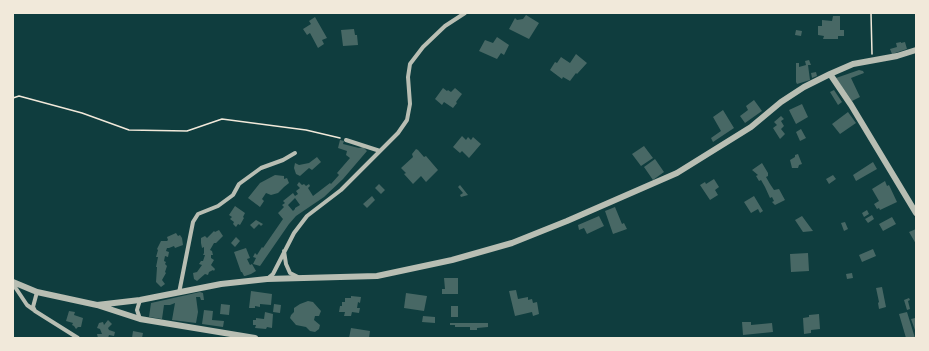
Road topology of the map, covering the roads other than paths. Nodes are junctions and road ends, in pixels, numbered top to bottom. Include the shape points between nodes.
1 (465, 13) edge
2 (916, 50) edge
3 (830, 74) junction
4 (346, 140) road end
5 (380, 151) junction
6 (295, 153) dead end
7 (916, 213) edge
8 (284, 250) junction
9 (300, 278) junction
10 (267, 279) junction
11 (13, 283) edge
12 (37, 292) junction
13 (179, 293) junction
14 (140, 300) junction
15 (97, 305) junction
16 (35, 311) junction
17 (140, 319) junction
18 (78, 338) edge
19 (255, 338) edge

1 - 5 street via 445,26 410,64 410,104 407,120
2 - 3 street via 854,64
3 - 7 street
3 - 9 street via 781,102 751,127 677,173 512,243 377,276
4 - 5 street
5 - 8 street via 341,190 307,216
6 - 13 street via 261,168 239,184 233,195 218,206 195,217
8 - 9 street via 290,273
8 - 10 street via 273,274
9 - 10 street
10 - 13 street via 221,284
11 - 12 street
11 - 16 street via 27,305
12 - 15 street
12 - 16 street via 33,306
13 - 14 street
14 - 15 street
14 - 17 street via 137,310
15 - 17 street
16 - 18 street
17 - 19 street

